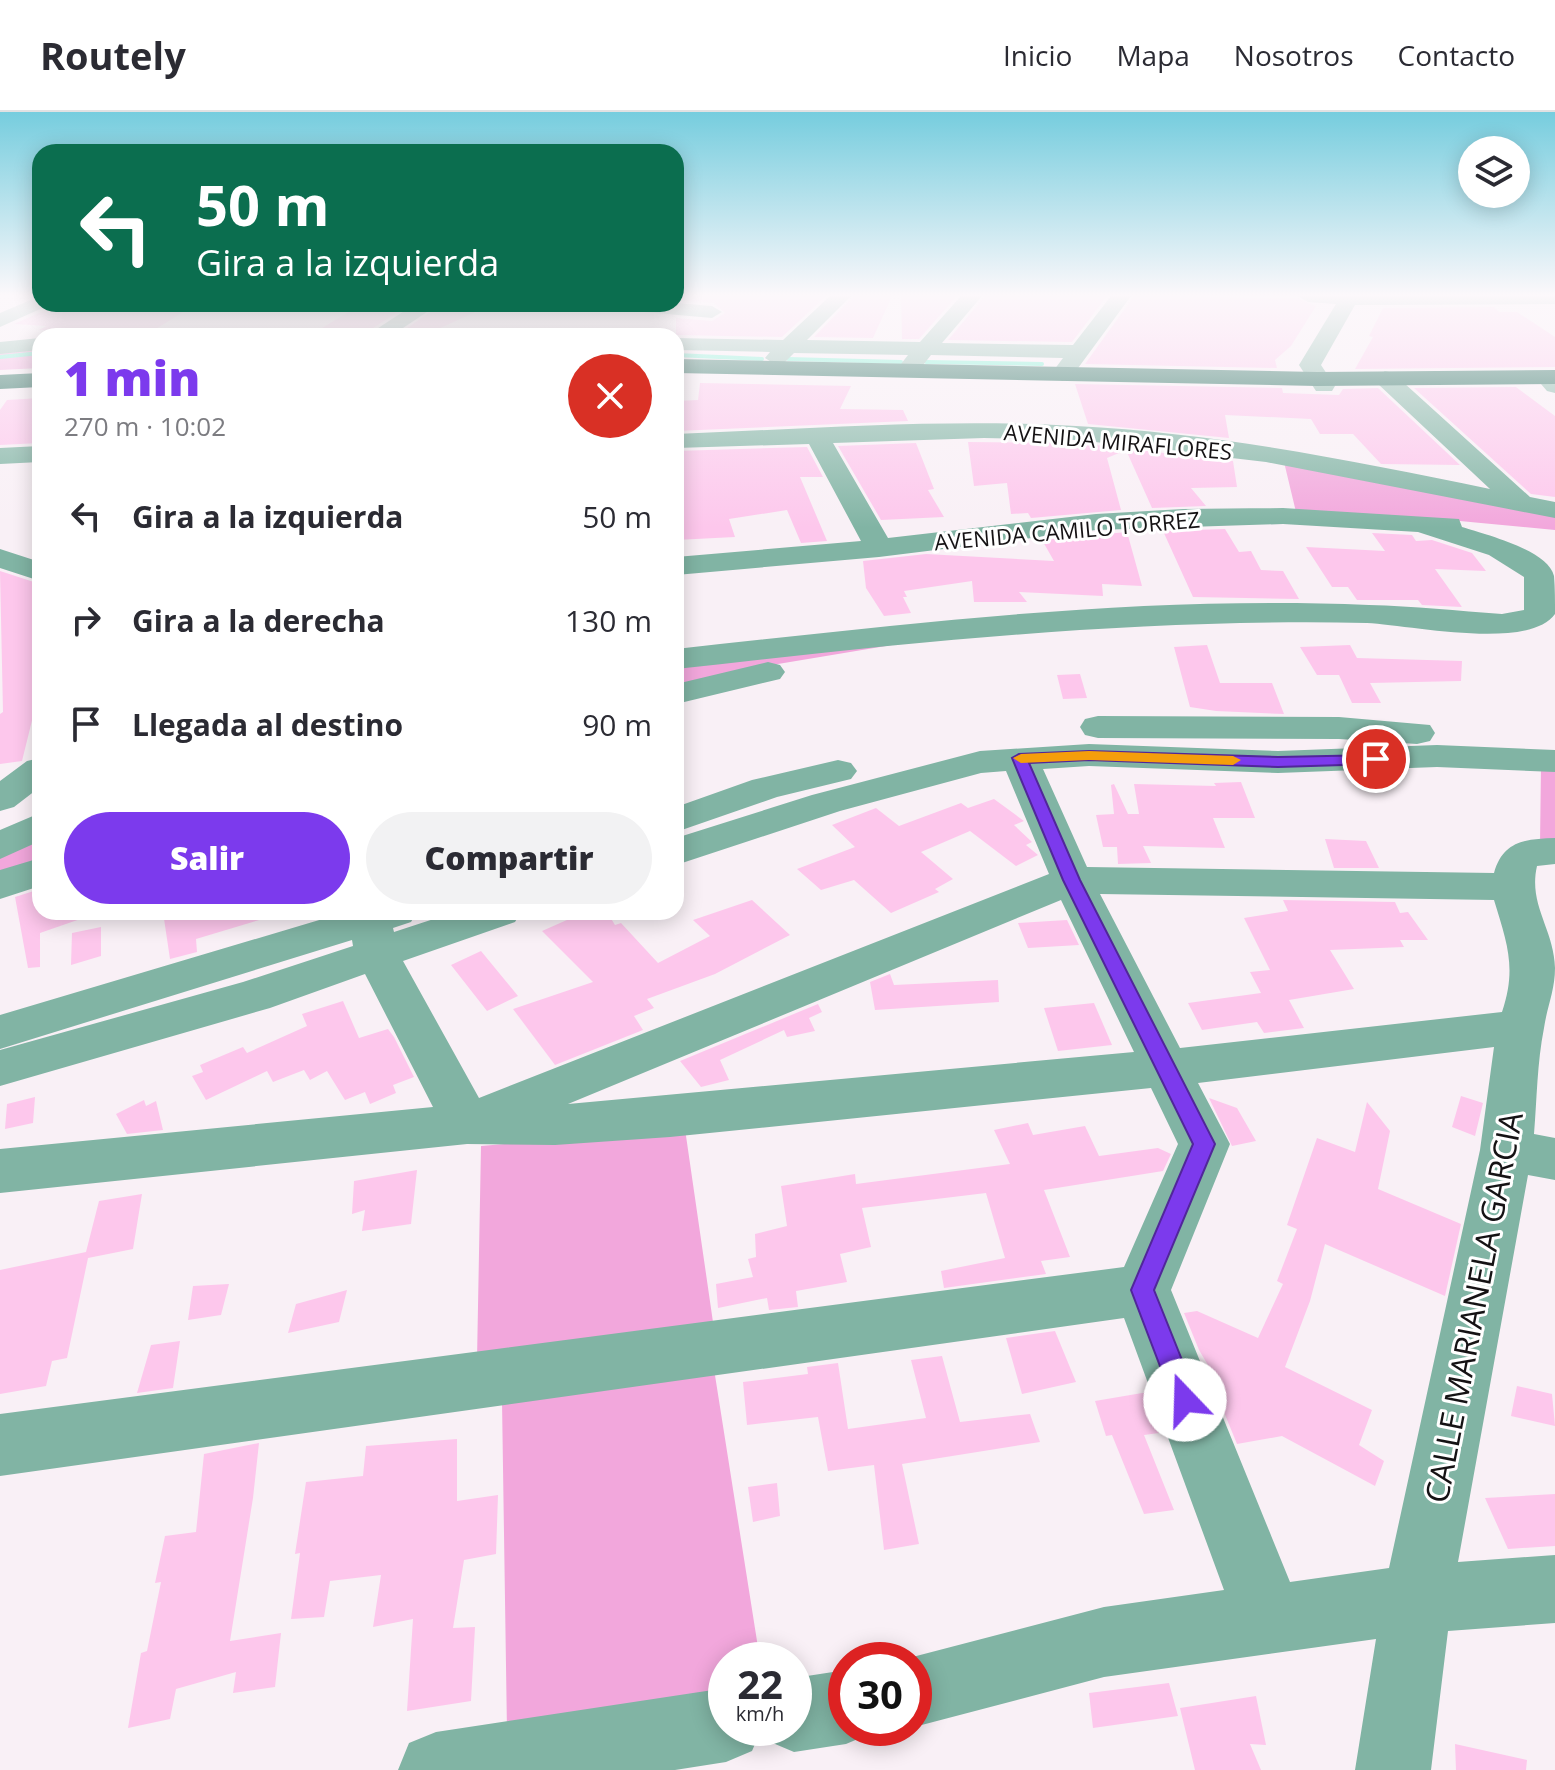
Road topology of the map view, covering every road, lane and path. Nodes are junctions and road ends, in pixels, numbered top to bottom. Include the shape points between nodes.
1 (871, 373) edge
2 (1315, 373) edge
3 (684, 374) edge
4 (903, 375) junction
5 (1061, 375) joint
6 (32, 380) edge
7 (0, 382) edge
8 (1320, 382) junction
9 (1388, 382) junction
10 (1554, 383) edge
11 (818, 438) junction
12 (684, 441) edge
13 (32, 454) edge
14 (0, 456) edge
15 (1274, 485) junction
16 (1520, 502) junction
17 (1555, 510) edge
18 (1420, 523) junction
19 (1555, 534) edge
20 (0, 537) edge
21 (32, 543) edge
22 (879, 548) junction
23 (0, 558) edge
24 (684, 565) edge
25 (32, 572) edge
26 (32, 577) edge
27 (0, 587) edge
28 (974, 628) junction
29 (684, 658) edge
30 (684, 692) edge
31 (1555, 743) edge
32 (1019, 758) junction
33 (1555, 761) edge
34 (32, 775) edge
35 (0, 799) edge
36 (684, 817) edge
37 (32, 829) edge
38 (0, 846) edge
39 (684, 849) edge
40 (1532, 863) edge
41 (32, 874) edge
42 (1072, 880) junction
43 (0, 885) edge
44 (425, 920) edge
45 (378, 925) edge
46 (1520, 1027) junction
47 (0, 1032) edge
48 (0, 1068) edge
49 (1165, 1068) junction
50 (467, 1124) junction
51 (1531, 1154) edge
52 (0, 1171) edge
53 (1142, 1290) junction
54 (0, 1445) edge
55 (1555, 1589) edge
56 (1417, 1599) junction
57 (1270, 1619) junction
58 (932, 1686) edge
59 (708, 1728) edge
60 (436, 1770) edge
61 (1393, 1770) edge

1 - 4 highway
2 - 8 street
3 - 4 highway
4 - 5 highway
4 - 8 highway
5 - 8 highway
6 - 7 highway
8 - 9 highway
9 - 10 highway
9 - 16 street
11 - 12 street, AVENIDA MIRAFLORES
11 - 15 street, AVENIDA MIRAFLORES via 1078,433
11 - 22 street
13 - 14 street
15 - 16 street, AVENIDA MIRAFLORES
15 - 18 street, AVENIDA CAMILO TORREZ
15 - 22 street, AVENIDA CAMILO TORREZ via 1183,517
16 - 17 street, AVENIDA MIRAFLORES
18 - 19 street, AVENIDA CAMILO TORREZ
18 - 28 street via 1498,549 1530,566 1539,574 1540,613 1519,624 1276,613
20 - 21 street
22 - 24 street, AVENIDA CAMILO TORREZ
23 - 25 street
26 - 27 street
28 - 29 street
28 - 30 street via 918,646
31 - 36 street via 1339,728 1024,729 947,740 765,788
32 - 33 street via 1089,755 1278,762 1437,756
32 - 39 street via 980,762 826,803
32 - 42 street
34 - 35 street
37 - 38 street
40 - 42 street
40 - 46 street, CALLE MARIANELA GARCIA via 1533,987
41 - 43 street
42 - 49 street
42 - 50 street
44 - 45 street
45 - 47 street
45 - 48 street via 254,996
45 - 50 street
46 - 49 street
46 - 51 street, CALLE MARIANELA GARCIA
49 - 50 street via 670,1117 555,1125
49 - 53 street via 1204,1144
50 - 52 street
51 - 56 street, CALLE MARIANELA GARCIA
53 - 54 street
53 - 57 street
55 - 56 street
56 - 57 street
56 - 61 street, CALLE MARIANELA GARCIA
57 - 58 street via 1104,1642
59 - 60 street

